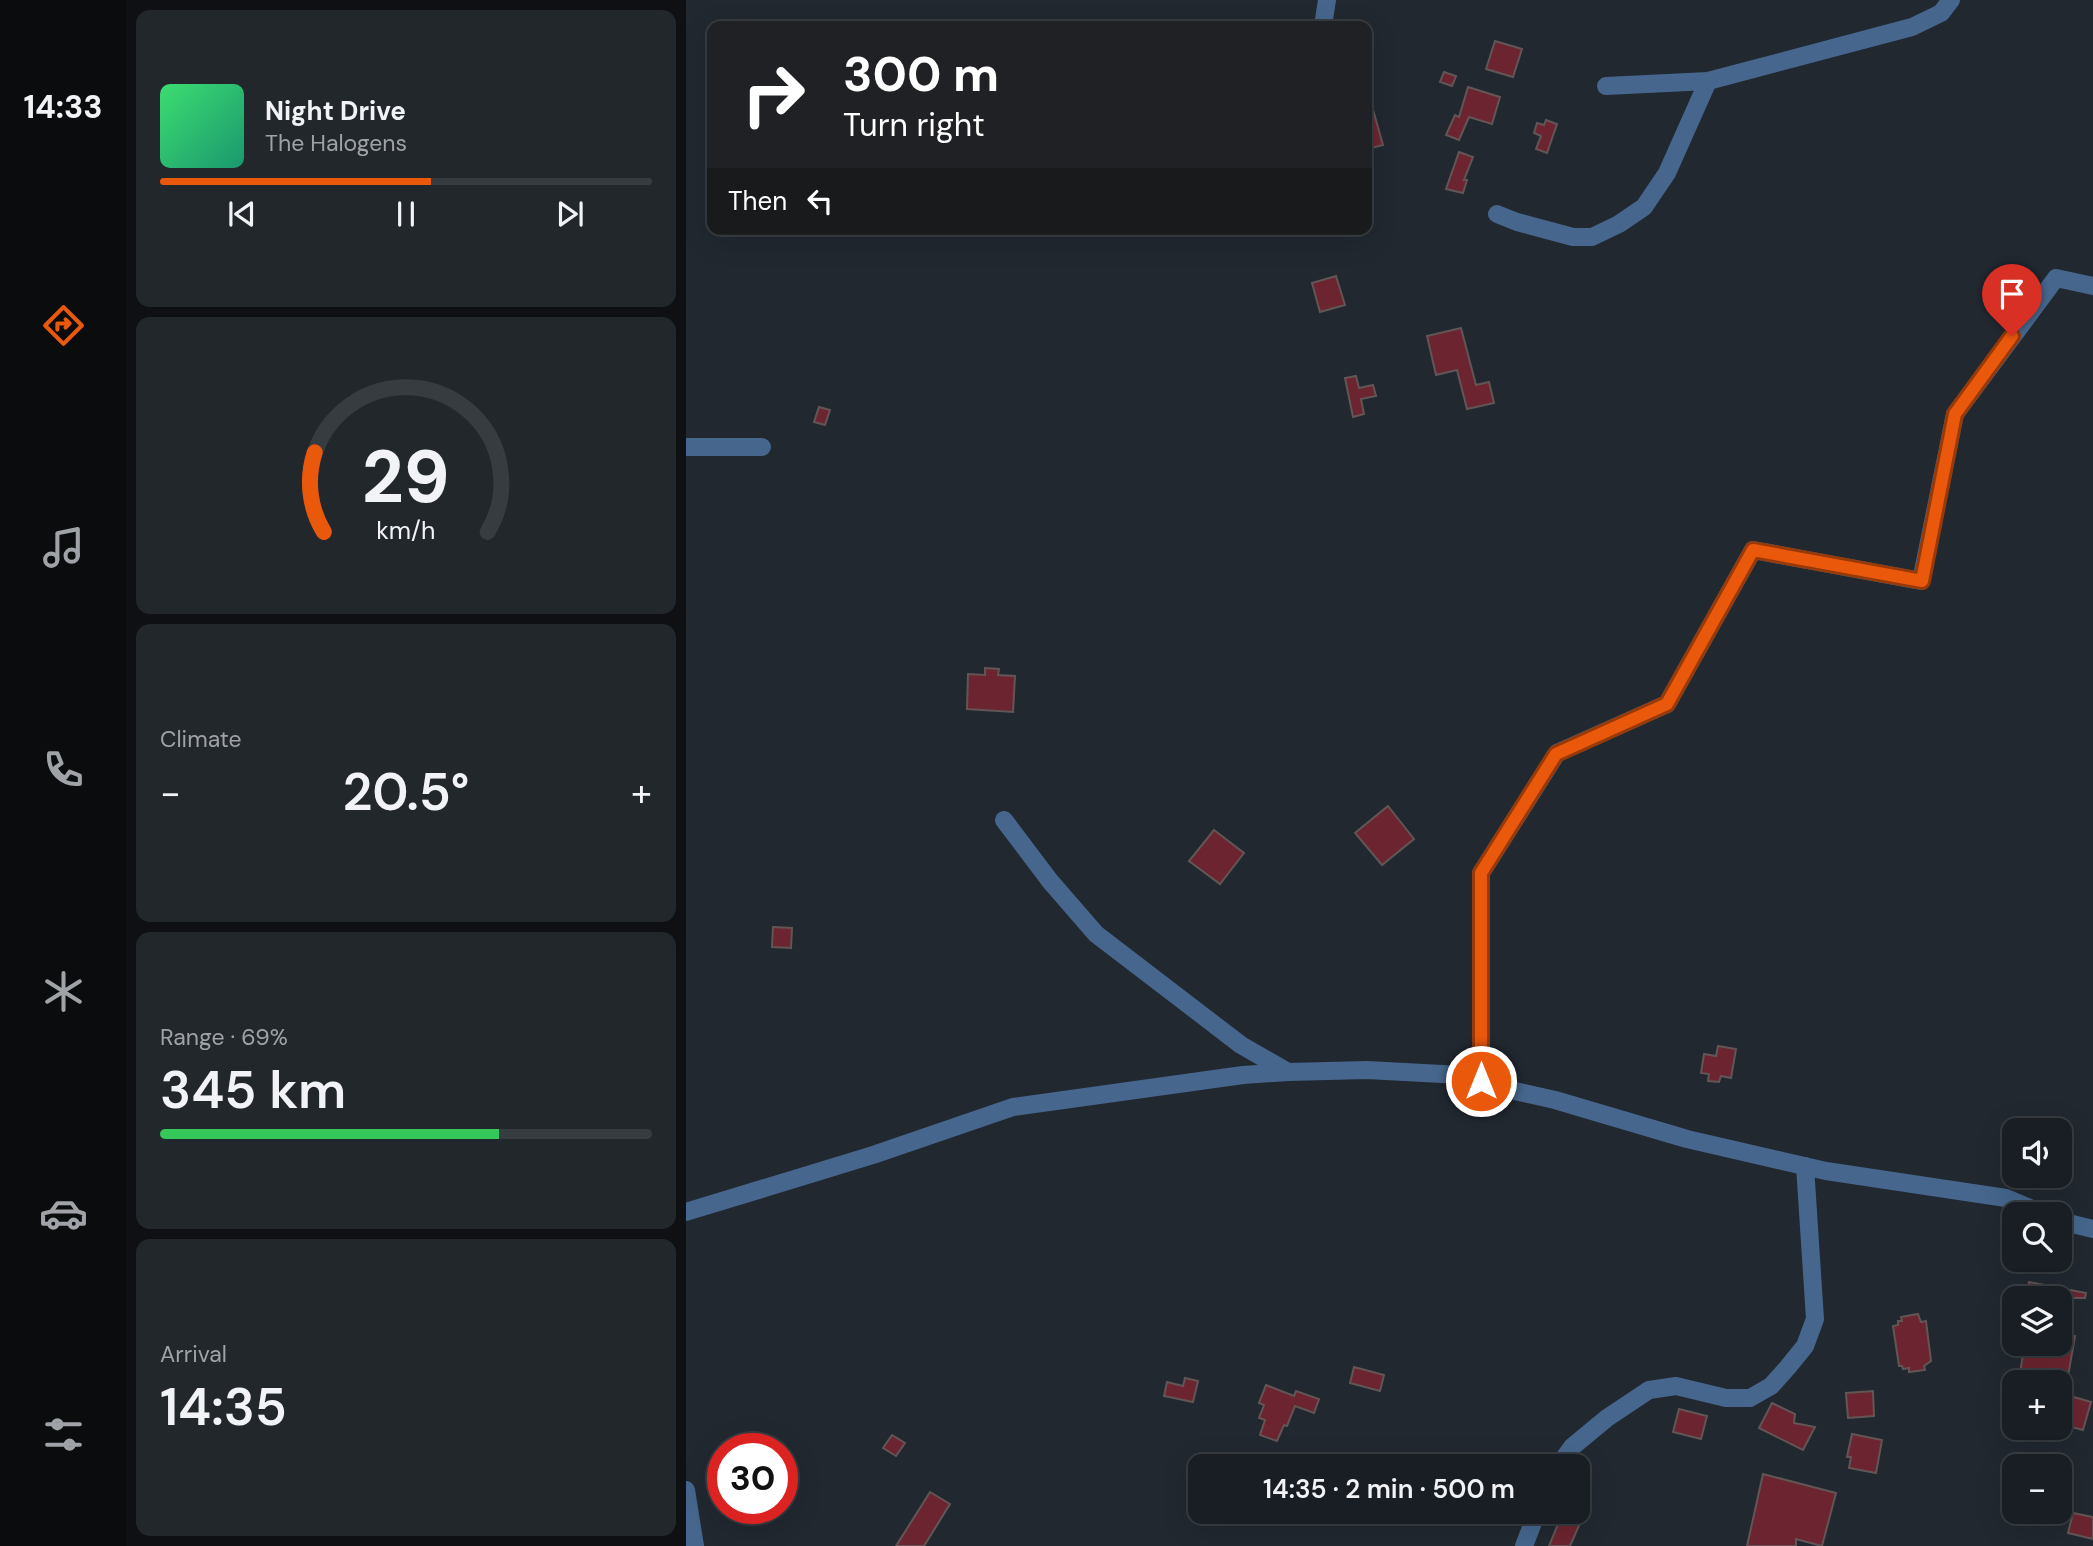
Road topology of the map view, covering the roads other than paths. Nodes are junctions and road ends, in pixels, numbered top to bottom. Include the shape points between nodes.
1 (1327, 0) edge
2 (1951, 0) edge
3 (1325, 21) edge
4 (1708, 81) junction
5 (1606, 86) dead end
6 (1497, 214) dead end
7 (2093, 286) edge
8 (686, 447) edge
9 (762, 447) dead end
10 (1004, 820) dead end
11 (1288, 1072) junction
12 (1481, 1081) junction
13 (1805, 1166) junction
14 (2016, 1202) edge
15 (686, 1212) edge
16 (2072, 1224) edge
17 (2093, 1229) edge
18 (1567, 1454) edge
19 (686, 1490) edge
20 (1532, 1524) edge
21 (695, 1546) edge
22 (1524, 1546) edge

1 - 3 street
2 - 4 street via 1941,13 1912,27
4 - 5 street
4 - 6 street via 1667,173 1644,206 1619,224 1592,237 1573,237
7 - 12 street via 2056,278 1955,414 1922,581 1753,550 1667,704 1556,754 1481,873
8 - 9 street
10 - 11 street via 1096,934 1241,1045
11 - 12 street via 1367,1070 1461,1075
11 - 15 street via 1243,1074 1013,1107
12 - 13 street via 1687,1139
13 - 14 street
13 - 18 street via 1815,1319 1805,1346 1788,1367 1771,1387 1750,1398 1726,1398 1676,1386 1649,1390 1607,1418
16 - 17 street
19 - 21 street
20 - 22 street

